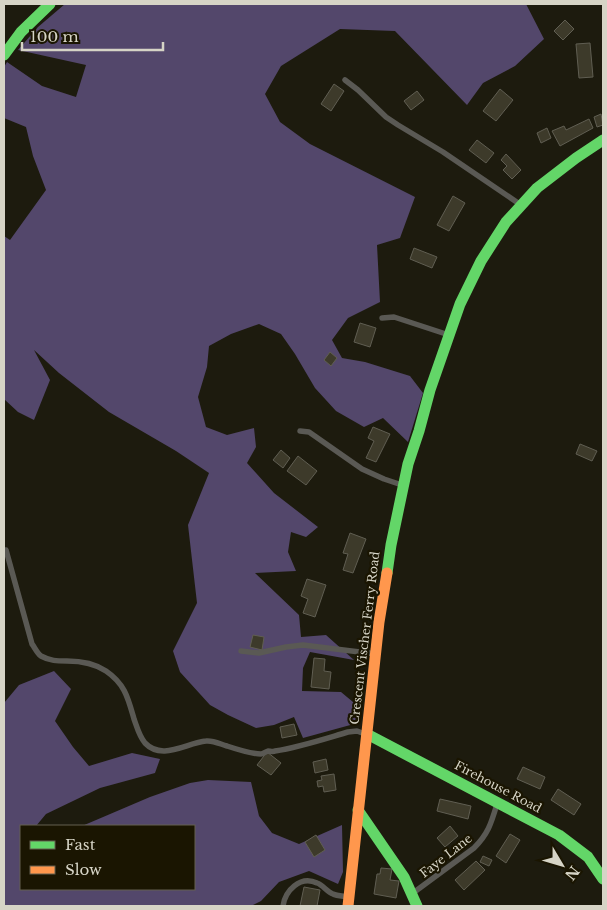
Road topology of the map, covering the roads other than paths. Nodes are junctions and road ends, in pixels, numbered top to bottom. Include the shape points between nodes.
1 (50, 4) edge
2 (4, 55) edge
3 (345, 80) dead end
4 (603, 140) edge
5 (521, 205) junction
6 (382, 318) dead end
7 (449, 335) junction
8 (300, 431) dead end
9 (404, 485) junction
10 (6, 550) dead end
11 (241, 651) dead end
12 (376, 654) junction
13 (367, 734) junction
14 (498, 802) junction
15 (358, 810) junction
16 (603, 879) edge
17 (412, 894) junction
18 (348, 901) edge
19 (283, 906) edge
20 (417, 906) edge

1 - 2 main road via 21,32
3 - 5 lane via 386,117
4 - 5 main road, Crescent Vischer Ferry Road via 537,188
5 - 7 main road, Crescent Vischer Ferry Road via 480,261
6 - 7 lane via 394,317
7 - 9 main road, Crescent Vischer Ferry Road
8 - 9 lane via 309,432 362,469
9 - 12 main road, Crescent Vischer Ferry Road via 390,554
10 - 13 lane via 32,644 38,653 54,662 88,663 114,677 127,694 142,738 155,750 173,750 208,741 261,754 348,732
11 - 12 lane via 259,653 303,645
12 - 13 main road, Crescent Vischer Ferry Road
13 - 14 main road, Firehouse Road
13 - 15 main road, Crescent Vischer Ferry Road
14 - 16 main road, Firehouse Road via 559,834 588,857
14 - 17 lane, Faye Lane via 490,827 474,848
15 - 17 main road
15 - 18 main road, Crescent Vischer Ferry Road
17 - 20 main road
18 - 19 lane via 316,882 304,881 288,892

